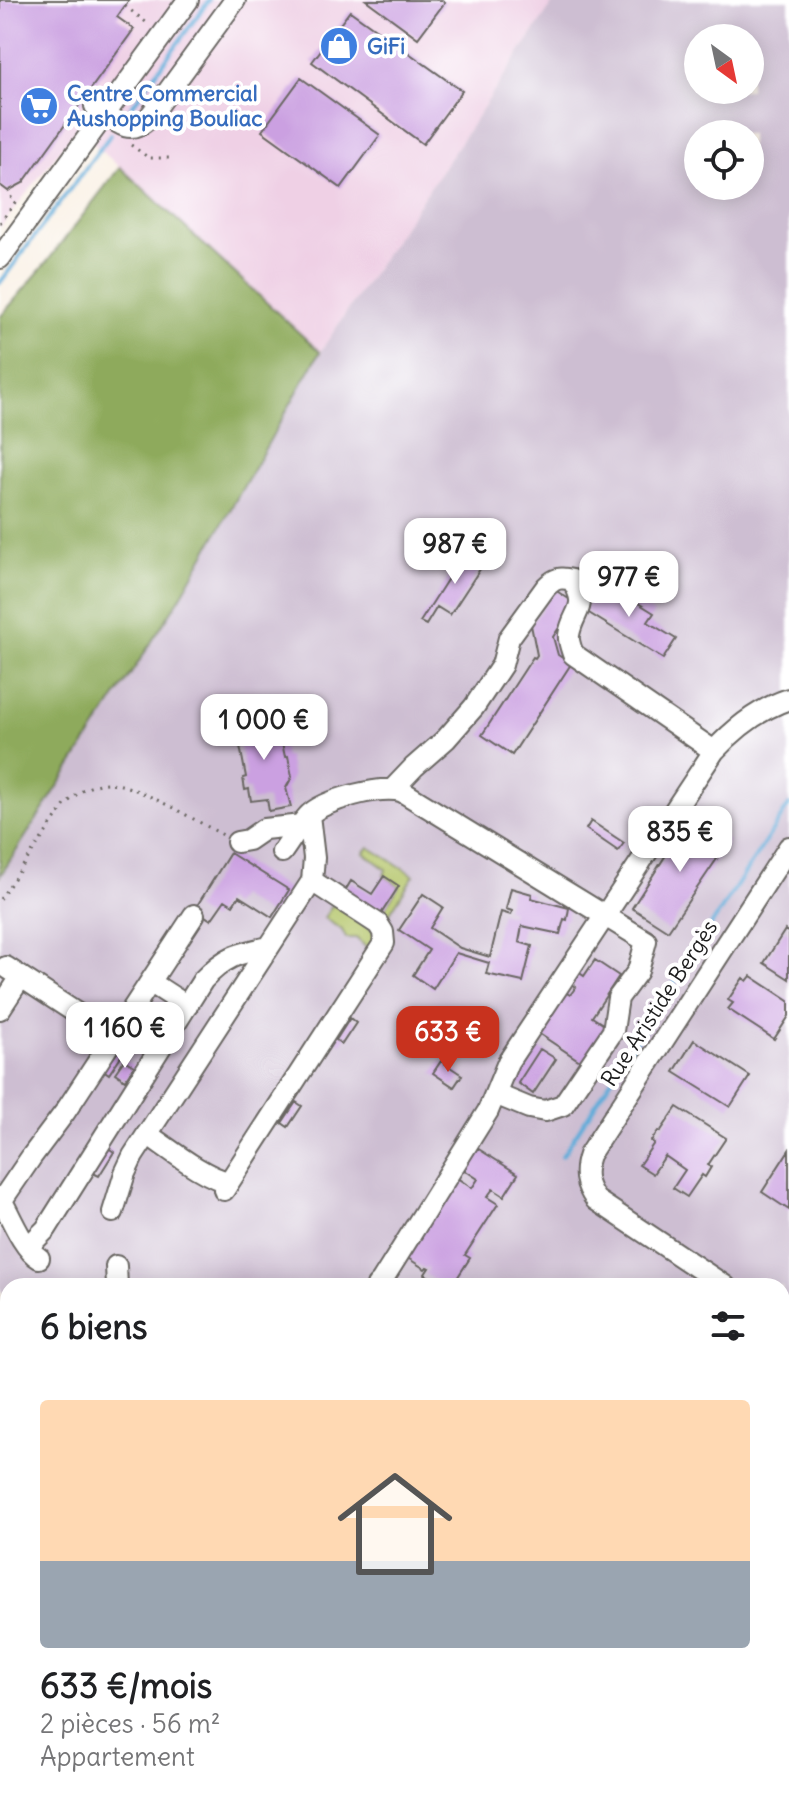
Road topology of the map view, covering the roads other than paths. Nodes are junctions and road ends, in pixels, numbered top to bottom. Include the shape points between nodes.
1 (172, 0) edge
2 (188, 0) edge
3 (235, 0) edge
4 (101, 110) junction
5 (0, 237) edge
6 (0, 258) edge
7 (789, 699) edge
8 (714, 751) junction
9 (394, 788) junction
10 (305, 820) junction
11 (237, 842) road end
12 (789, 847) edge
13 (282, 852) dead end
14 (312, 881) junction
15 (194, 915) dead end
16 (606, 916) junction
17 (269, 947) junction
18 (150, 982) junction
19 (187, 1006) junction
20 (0, 1009) edge
21 (113, 1037) junction
22 (495, 1094) junction
23 (147, 1134) junction
24 (1, 1199) edge
25 (113, 1212) dead end
26 (7, 1227) edge
27 (383, 1278) edge
28 (713, 1278) edge

1 - 4 street
2 - 4 street
3 - 4 street via 141,125 127,128
4 - 5 street
4 - 6 street
7 - 8 street via 732,731
8 - 9 street via 573,654 569,636 581,606 579,590 572,580 560,577 546,587 509,638 502,665 458,727
8 - 16 street
9 - 10 street via 326,802
9 - 16 street
10 - 11 street via 264,829
10 - 13 street
10 - 14 street via 314,858
12 - 28 street, Rue Aristide Bergès via 585,1167 589,1190 606,1209
14 - 17 street
14 - 23 street via 378,924 384,943 226,1186
15 - 18 street
16 - 22 street via 508,1062
16 - 22 street via 646,941 638,971 618,998 613,1031 563,1105 545,1111
17 - 19 street via 218,964
17 - 23 street
18 - 19 street
18 - 21 street
19 - 26 street via 35,1240 33,1251
20 - 21 street via 13,972
21 - 24 street
22 - 27 street
23 - 25 street via 125,1173
24 - 26 street

